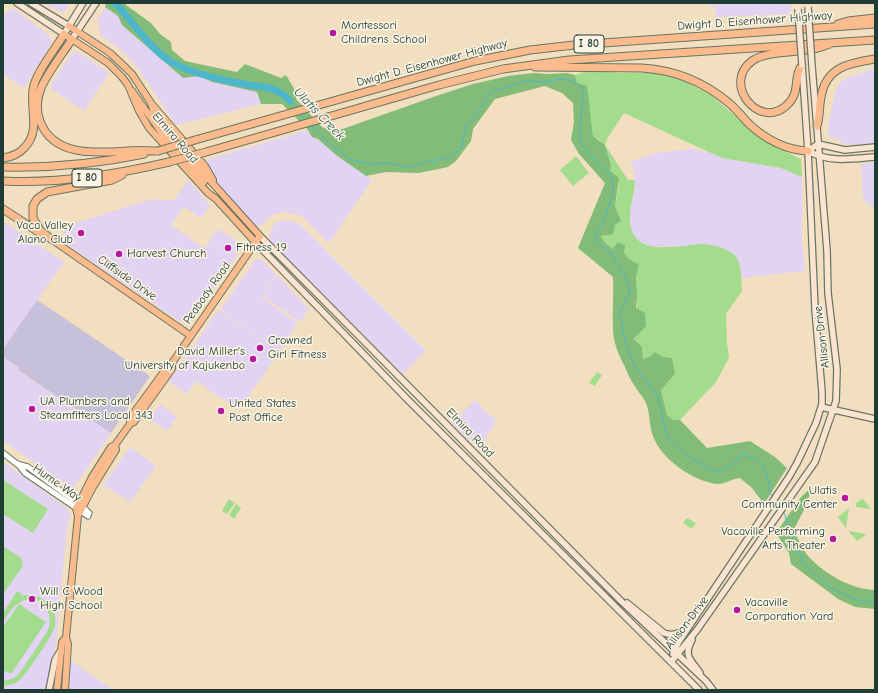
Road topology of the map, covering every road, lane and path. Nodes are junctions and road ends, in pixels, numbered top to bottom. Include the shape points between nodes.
1 (17, 3) edge
2 (31, 3) edge
3 (83, 3) edge
4 (96, 3) edge
5 (808, 5) edge
6 (798, 6) edge
7 (875, 18) edge
8 (875, 24) edge
9 (69, 26) junction
10 (831, 27) junction
11 (77, 32) junction
12 (64, 34) junction
13 (72, 39) junction
14 (875, 40) edge
15 (834, 42) junction
16 (875, 59) edge
17 (802, 65) junction
18 (519, 66) junction
19 (816, 126) junction
20 (818, 144) junction
21 (875, 147) edge
22 (158, 150) junction
23 (808, 151) junction
24 (819, 157) junction
25 (875, 157) edge
26 (3, 158) edge
27 (3, 167) edge
28 (129, 171) junction
29 (3, 181) edge
30 (3, 209) edge
31 (260, 236) junction
32 (51, 239) junction
33 (256, 243) junction
34 (191, 336) junction
35 (821, 407) junction
36 (833, 410) junction
37 (875, 419) edge
38 (3, 453) edge
39 (80, 509) junction
40 (89, 515) dead end
41 (618, 597) junction
42 (688, 628) junction
43 (697, 630) junction
44 (66, 637) junction
45 (61, 650) junction
46 (675, 653) junction
47 (671, 662) junction
48 (706, 681) junction
49 (49, 690) edge
50 (57, 690) edge
51 (64, 690) edge
52 (699, 690) edge
53 (713, 690) edge

1 - 12 main road
2 - 9 main road
3 - 9 main road
4 - 11 main road
5 - 19 main road, Allison Drive, bridge
6 - 17 main road, Allison Drive, bridge
7 - 10 highway via 848,21
8 - 10 highway, Dwight D. Eisenhower Highway / I 80
9 - 11 main road, Elmira Road
9 - 12 main road
10 - 22 highway, Dwight D. Eisenhower Highway / I 80, bridge via 530,50 475,61
11 - 13 main road
11 - 31 main road, Elmira Road via 118,60 132,74 171,137
12 - 13 main road, Elmira Road
12 - 26 highway via 34,84 32,103 35,124 30,140 16,155
13 - 22 highway via 46,79 38,97 39,118 45,131 64,147 80,151
13 - 33 main road, Elmira Road via 116,70 166,139
14 - 15 highway, Dwight D. Eisenhower Highway / I 80
15 - 17 highway via 818,48 761,57 752,62 742,76 742,93 747,102 761,111 771,112 786,106 795,94 798,70
15 - 18 highway, Dwight D. Eisenhower Highway / I 80 via 569,60
16 - 19 highway via 847,64 831,75 822,91
17 - 23 main road, Allison Drive
18 - 23 highway via 642,68 669,72 698,82 711,90 772,141
18 - 28 highway, Dwight D. Eisenhower Highway / I 80, bridge
19 - 20 main road, Allison Drive
20 - 21 main road via 845,150
20 - 23 main road
20 - 24 main road, Allison Drive
22 - 27 highway, Dwight D. Eisenhower Highway / I 80 via 93,163
23 - 24 main road
23 - 35 main road, Allison Drive
24 - 25 main road via 838,160
24 - 36 main road, Allison Drive via 828,293 837,370
28 - 29 highway, Dwight D. Eisenhower Highway / I 80 via 85,178
28 - 32 highway via 112,180 47,192 37,199 33,206 33,218 40,230
30 - 32 highway
31 - 33 main road, Peabody Road
31 - 41 main road, Elmira Road
32 - 34 main road, Cliffside Drive
33 - 34 main road, Peabody Road
33 - 47 main road, Elmira Road via 408,400
34 - 39 main road, Peabody Road via 134,412 130,424 102,461 92,477
35 - 36 main road
35 - 42 main road, Allison Drive via 798,463
36 - 37 main road
36 - 43 main road, Allison Drive via 815,462
38 - 39 street, Hume Way via 17,464 28,468
39 - 40 street, Hume Way
39 - 44 main road, Peabody Road
41 - 42 main road via 664,633 676,634
41 - 46 main road, Elmira Road
42 - 46 main road, Allison Drive
43 - 46 main road, Allison Drive
43 - 48 main road via 689,644 688,652 691,661
44 - 45 main road, Peabody Road
44 - 51 main road, Peabody Road via 68,644
45 - 49 main road via 55,660
45 - 50 main road, Peabody Road
46 - 47 main road, Allison Drive
46 - 48 main road, Elmira Road
47 - 52 main road, Elmira Road
48 - 53 main road, Elmira Road

